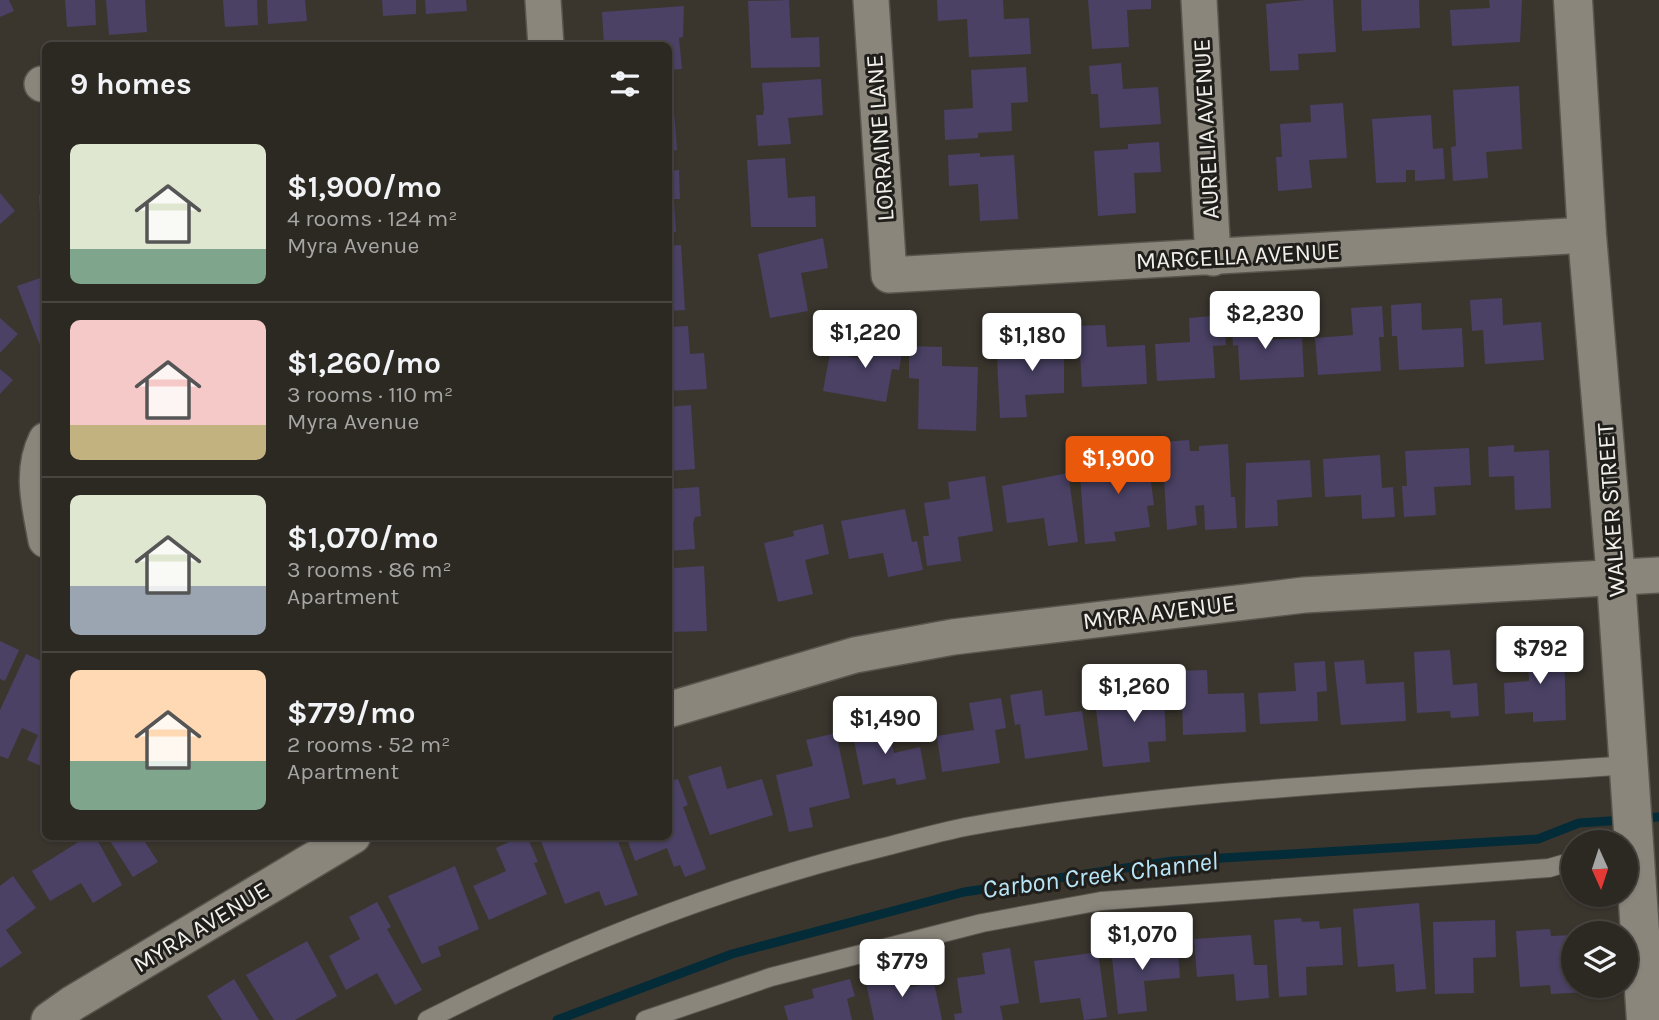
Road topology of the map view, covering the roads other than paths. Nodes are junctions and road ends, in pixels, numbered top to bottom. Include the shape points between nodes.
1 (543, 0) edge
2 (871, 0) edge
3 (1199, 0) edge
4 (1573, 0) edge
5 (546, 42) edge
6 (1587, 235) junction
7 (1213, 258) junction
8 (889, 275) joint
9 (42, 448) edge
10 (42, 518) edge
11 (1659, 575) edge
12 (1616, 579) junction
13 (672, 709) edge
14 (1629, 778) junction
15 (346, 840) edge
16 (1639, 855) edge
17 (1561, 864) edge
18 (50, 1020) edge
19 (426, 1020) edge
20 (645, 1020) edge
21 (1646, 1020) edge

1 - 5 street
2 - 8 street, LORRAINE LANE
3 - 7 street, AURELIA AVENUE
4 - 6 main road, WALKER STREET
6 - 7 street, MARCELLA AVENUE
6 - 12 main road, WALKER STREET
7 - 8 street, MARCELLA AVENUE
9 - 10 street via 36,485
11 - 12 street, MYRA AVENUE
12 - 13 street, MYRA AVENUE via 1304,595 953,636 855,655
12 - 14 main road, WALKER STREET
14 - 16 main road, WALKER STREET
14 - 19 lane via 1231,792 964,828 829,861 701,901 603,937
15 - 18 street, MYRA AVENUE
16 - 21 main road, WALKER STREET
17 - 20 lane via 1101,901 982,923 771,977

